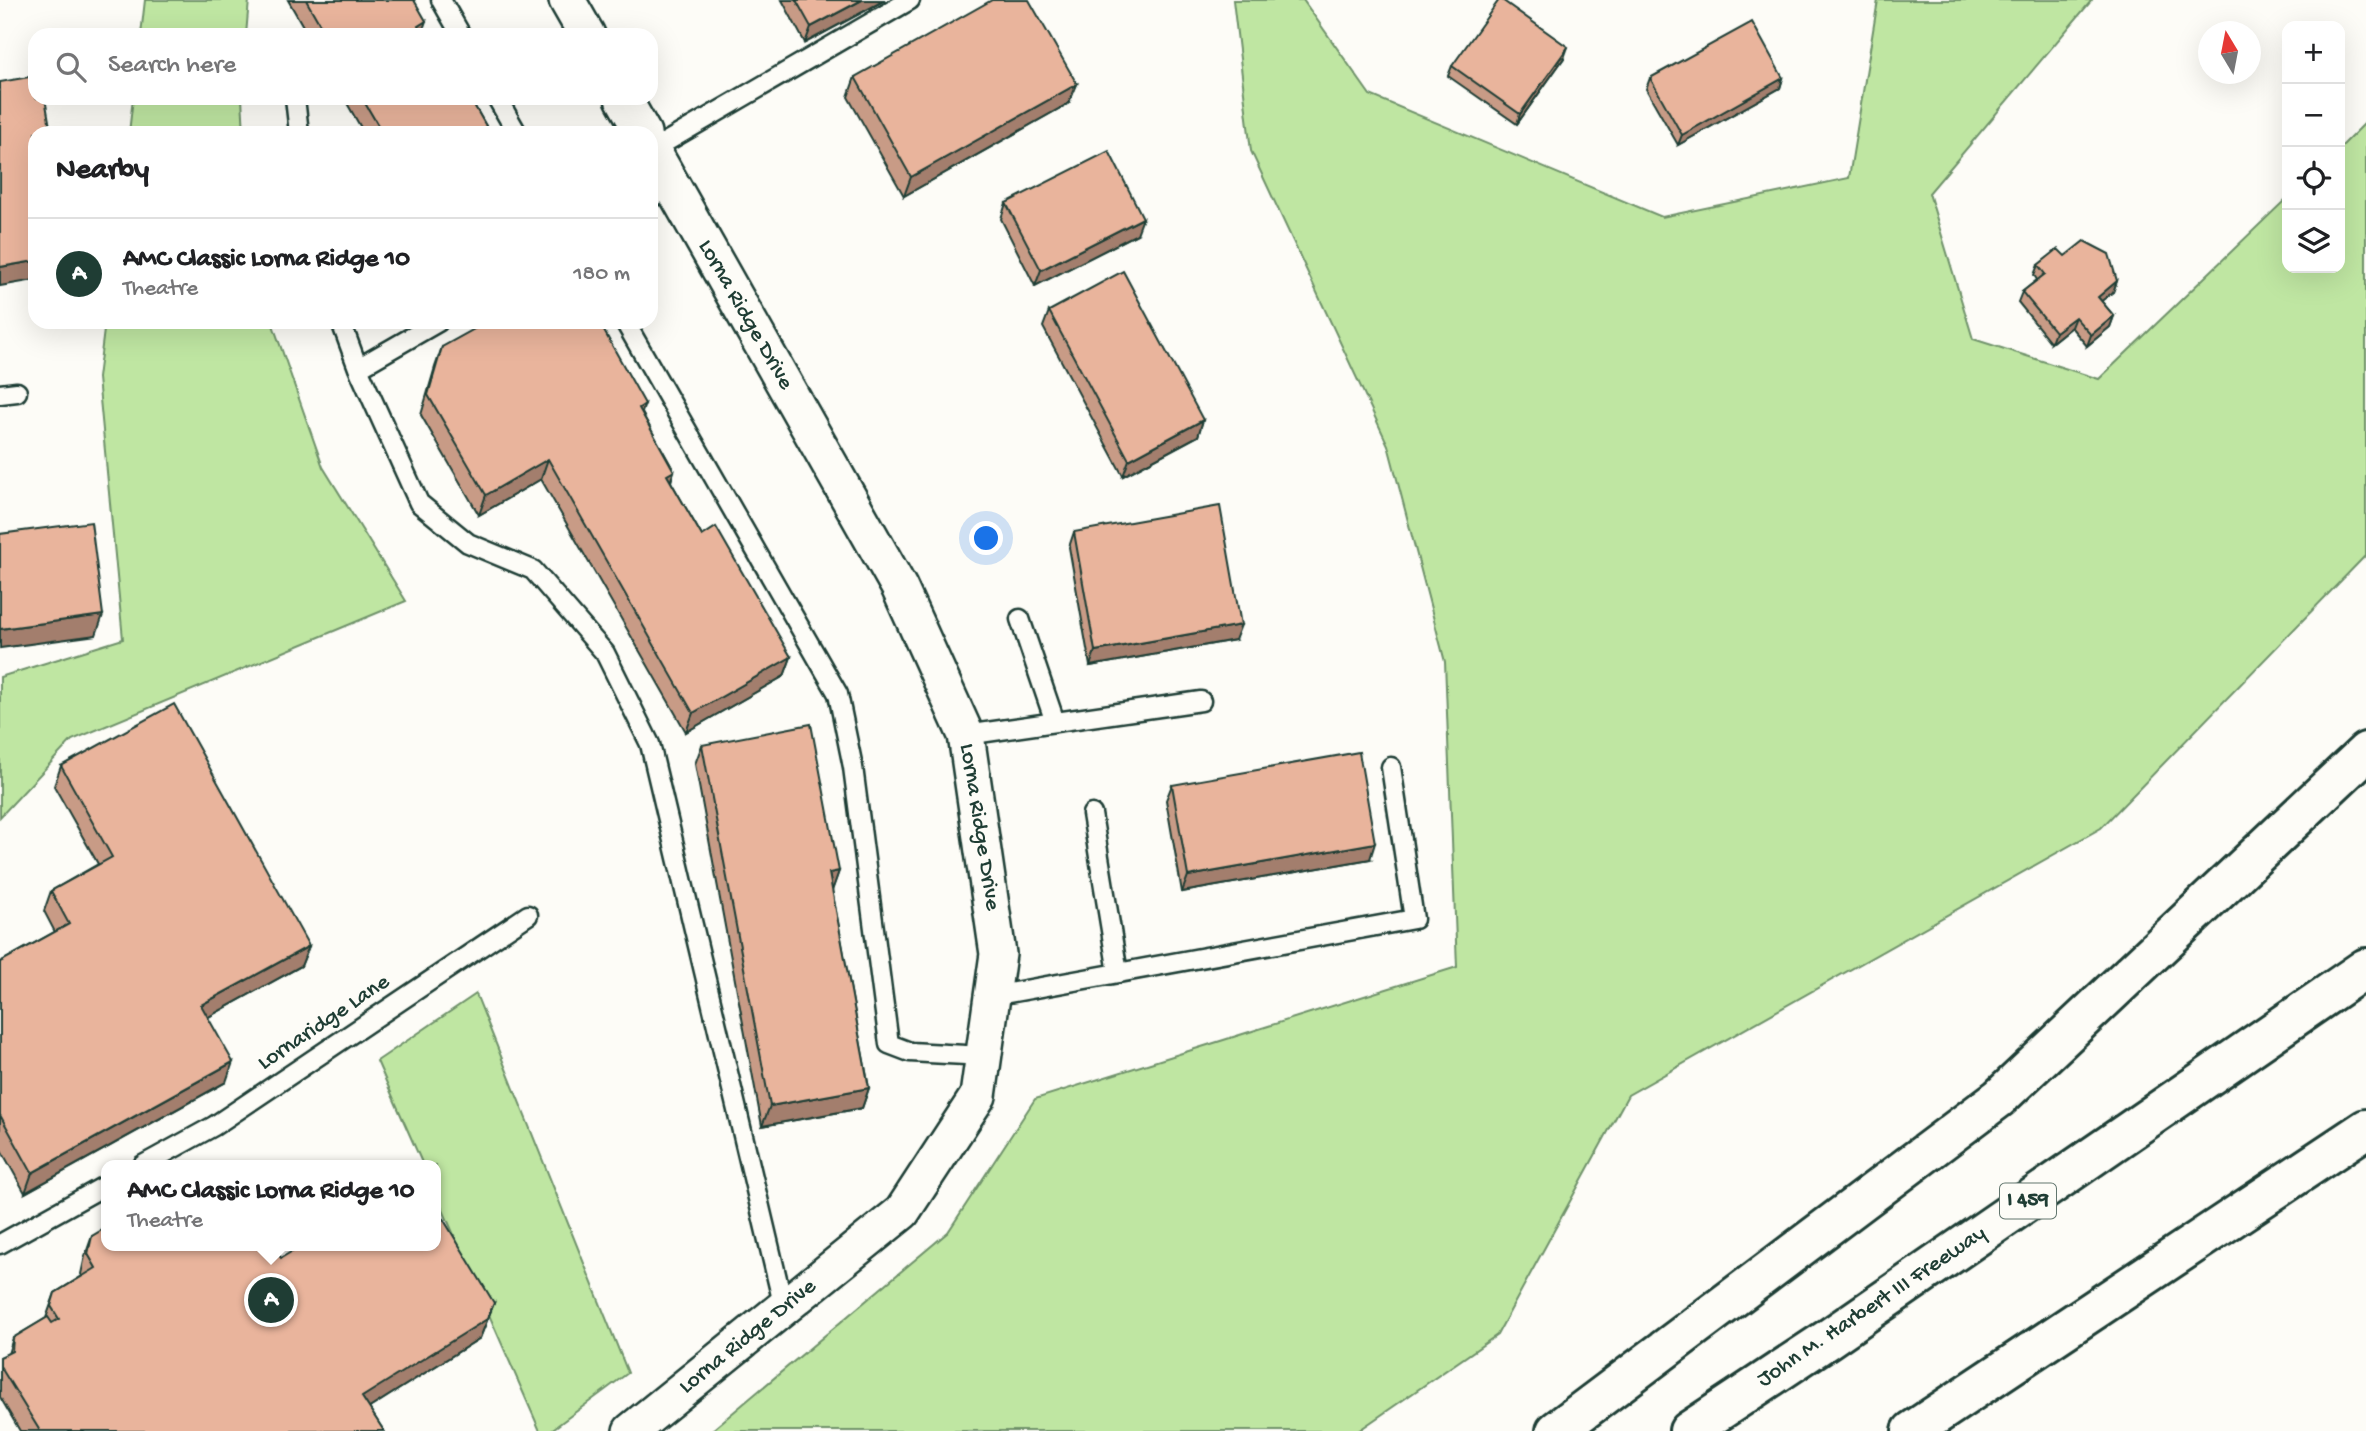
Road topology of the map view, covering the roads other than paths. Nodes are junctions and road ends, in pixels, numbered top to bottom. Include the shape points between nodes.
1 (441, 0) edge
2 (567, 0) edge
3 (911, 0) edge
4 (457, 28) edge
5 (583, 28) edge
6 (296, 105) edge
7 (501, 105) edge
8 (627, 105) edge
9 (298, 126) edge
10 (513, 126) edge
11 (639, 126) edge
12 (658, 139) edge
13 (662, 192) edge
14 (344, 329) edge
15 (426, 329) edge
16 (629, 329) edge
17 (358, 368) junction
18 (1020, 618) dead end
19 (1201, 701) dead end
20 (1055, 722) junction
21 (966, 735) junction
22 (2366, 752) edge
23 (1391, 767) dead end
24 (1092, 814) dead end
25 (528, 915) dead end
26 (2366, 968) edge
27 (1118, 973) junction
28 (992, 996) junction
29 (984, 1056) junction
30 (2366, 1129) edge
31 (152, 1160) edge
32 (101, 1188) edge
33 (0, 1244) edge
34 (784, 1308) junction
35 (631, 1431) edge
36 (1556, 1431) edge
37 (1689, 1431) edge
38 (1912, 1431) edge

1 - 4 lane
2 - 5 street
3 - 12 lane
6 - 9 lane
7 - 10 lane
8 - 11 street, Lorna Ridge Drive
13 - 21 street, Lorna Ridge Drive via 899,587
14 - 17 lane
15 - 17 lane
16 - 29 lane via 838,694 853,767 888,1044 910,1052
17 - 34 lane via 418,503 468,543 533,570 605,653 649,744
18 - 20 lane
19 - 20 lane
20 - 21 lane
21 - 28 street, Lorna Ridge Drive via 998,954
22 - 36 highway via 1999,1098
23 - 27 lane via 1414,919
24 - 27 lane
25 - 31 lane, Lornaridge Lane via 214,1126
26 - 37 highway, John M. Harbert III Freeway / I 459
27 - 28 lane
28 - 29 street, Lorna Ridge Drive
29 - 34 street, Lorna Ridge Drive via 978,1096 902,1212
30 - 38 highway
32 - 33 lane
34 - 35 street, Lorna Ridge Drive

